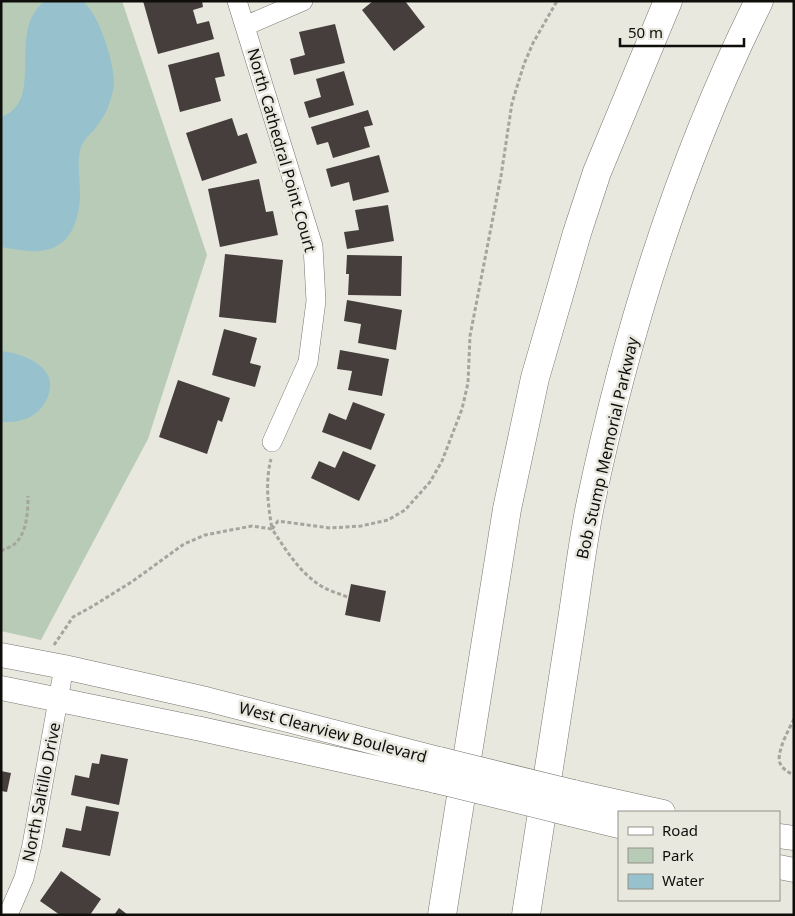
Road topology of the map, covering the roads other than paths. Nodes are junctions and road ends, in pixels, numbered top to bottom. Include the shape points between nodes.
1 (237, 1) edge
2 (304, 1) edge
3 (668, 1) edge
4 (758, 1) edge
5 (245, 26) junction
6 (273, 447) road end
7 (1, 655) edge
8 (64, 667) junction
9 (1, 688) edge
10 (59, 699) junction
11 (437, 770) junction
12 (571, 803) junction
13 (653, 811) edge
14 (618, 826) edge
15 (780, 836) edge
16 (794, 838) edge
17 (780, 867) edge
18 (794, 870) edge
19 (8, 915) edge
20 (442, 915) edge
21 (526, 915) edge

1 - 5 street, North Cathedral Point Court
2 - 5 street
3 - 20 highway via 597,172 535,378 507,509
4 - 21 highway, Bob Stump Memorial Parkway via 679,191 620,381 591,503
5 - 6 street, North Cathedral Point Court via 313,246 316,301 308,362
7 - 8 street, West Clearview Boulevard
8 - 10 street, North Saltillo Drive
8 - 11 street, West Clearview Boulevard via 206,699
9 - 10 street, West Clearview Boulevard
10 - 11 street, West Clearview Boulevard
10 - 19 street, North Saltillo Drive via 32,845 24,878
11 - 12 street, West Clearview Boulevard, bridge
12 - 13 street, West Clearview Boulevard
12 - 14 street, West Clearview Boulevard
15 - 16 street
17 - 18 street

